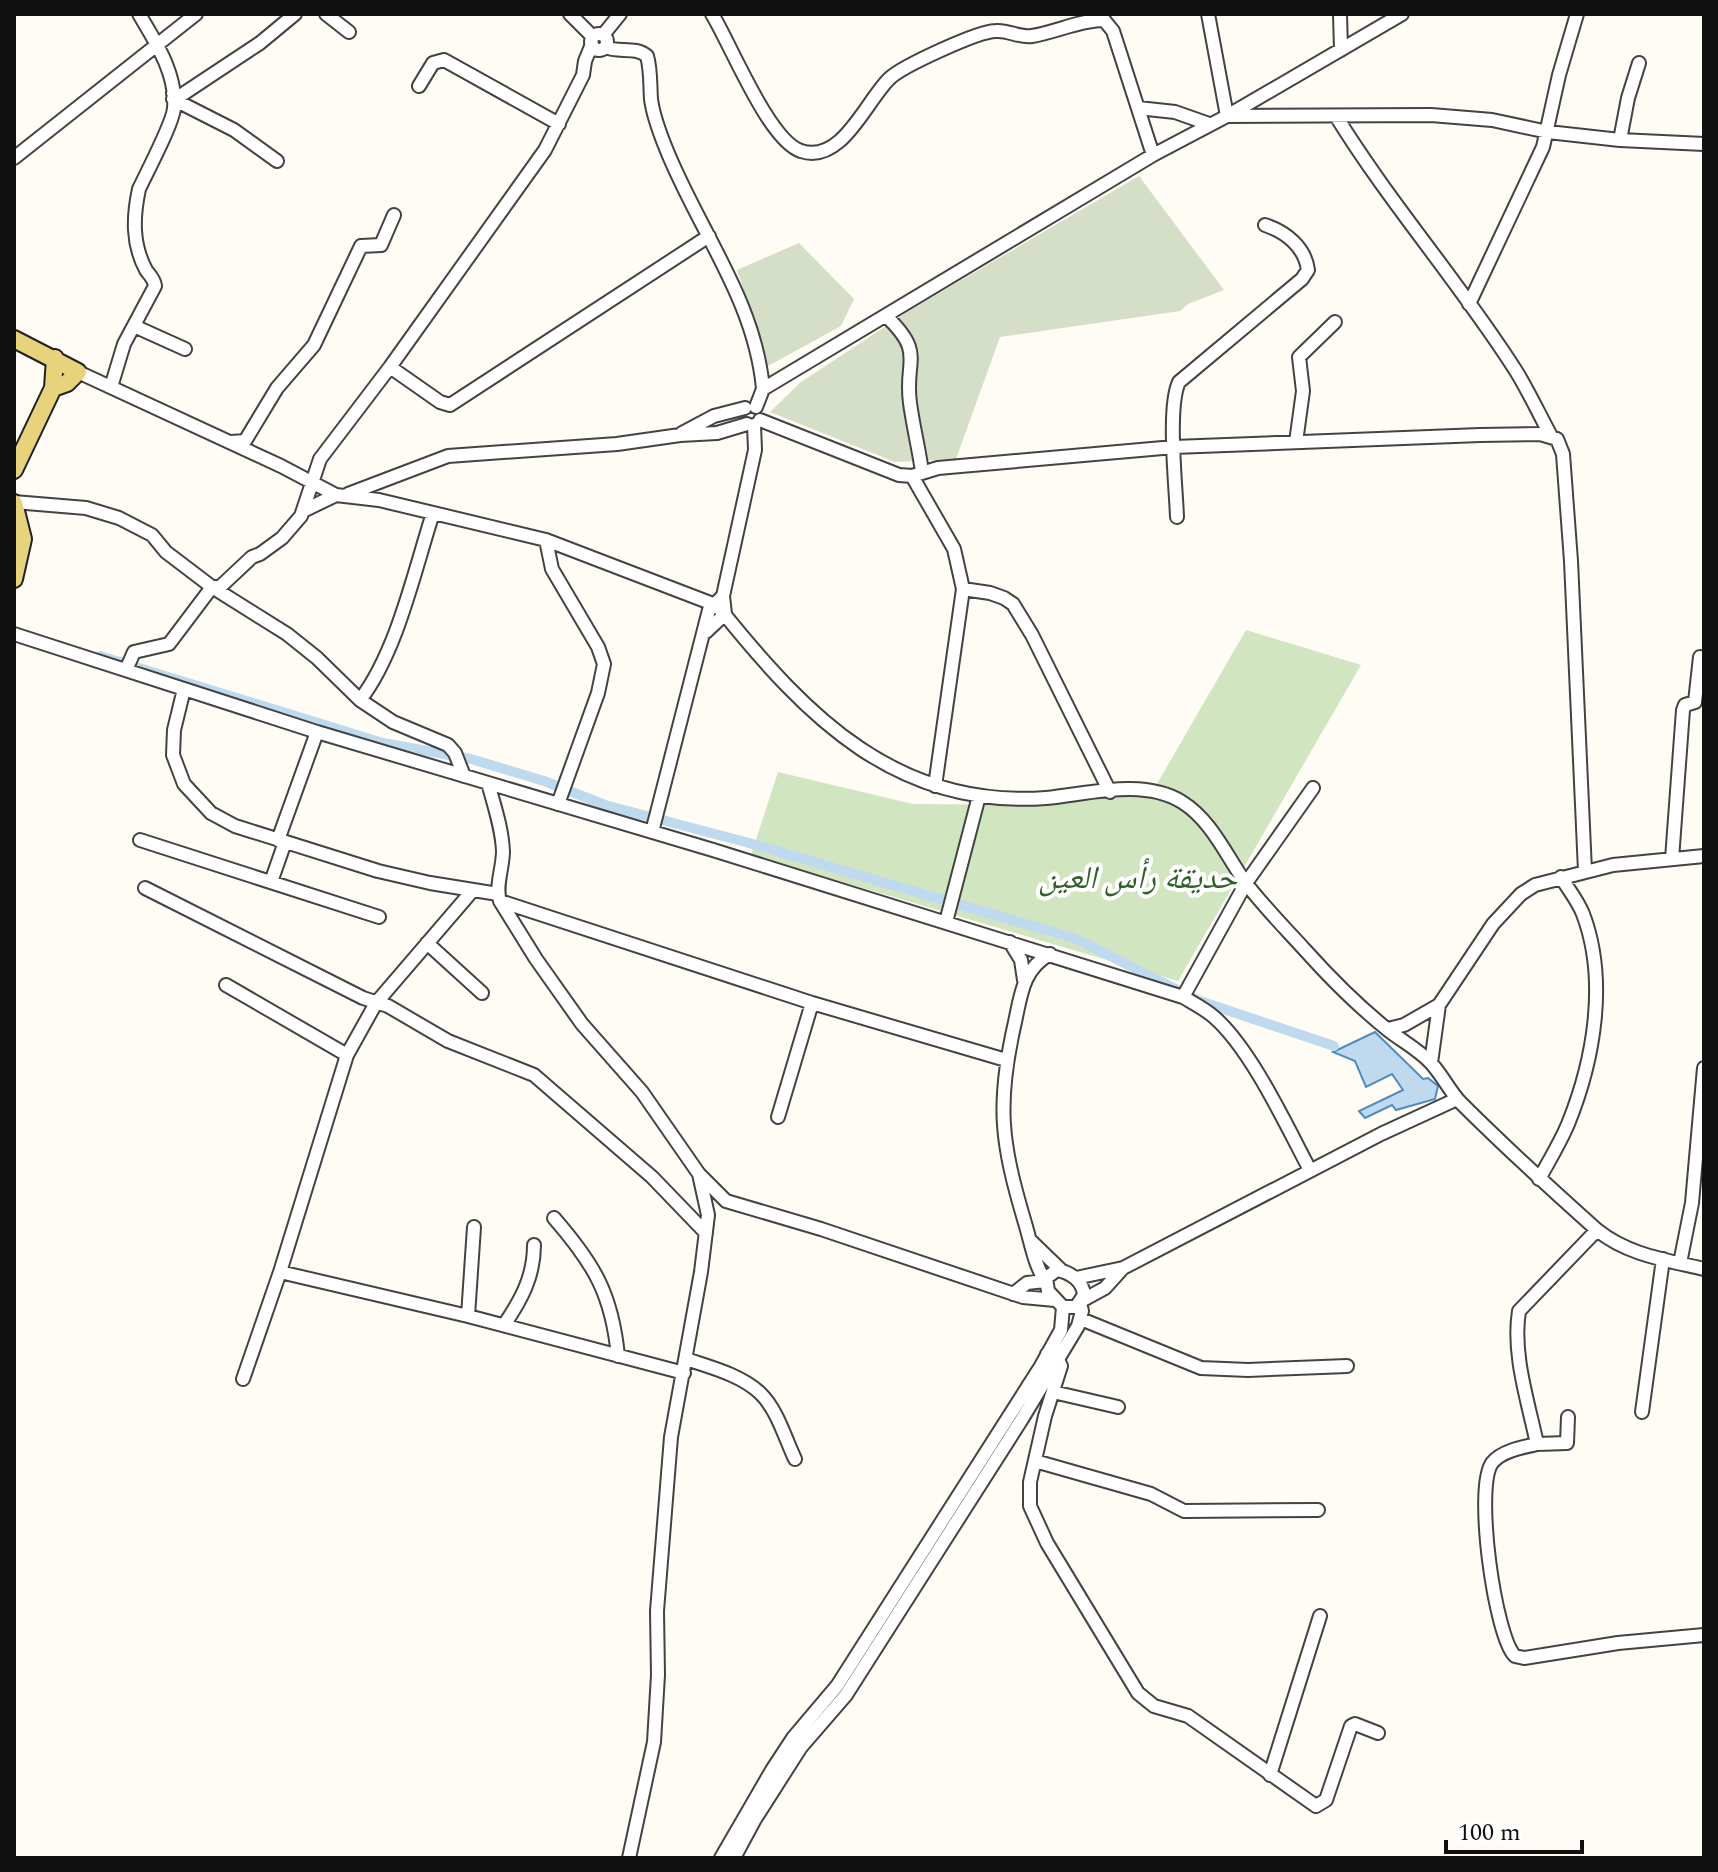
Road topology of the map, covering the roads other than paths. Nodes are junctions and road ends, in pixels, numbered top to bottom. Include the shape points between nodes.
1 (139, 14) edge
2 (196, 14) edge
3 (295, 14) edge
4 (326, 14) edge
5 (570, 14) edge
6 (620, 14) edge
7 (712, 14) edge
8 (1208, 14) edge
9 (1340, 14) edge
10 (1402, 14) edge
11 (1577, 14) edge
12 (349, 32) dead end
13 (600, 42) junction
14 (158, 45) junction
15 (1341, 50) junction
16 (1639, 63) dead end
17 (419, 86) dead end
18 (1271, 91) junction
19 (173, 96) junction
20 (1138, 108) junction
21 (1227, 116) junction
22 (1336, 116) junction
23 (1282, 117) junction
24 (559, 124) junction
25 (1209, 124) junction
26 (1548, 132) junction
27 (1620, 140) junction
28 (1704, 144) edge
29 (1153, 155) junction
30 (14, 158) edge
31 (277, 161) dead end
32 (394, 215) dead end
33 (1265, 225) dead end
34 (709, 236) junction
35 (1469, 304) junction
36 (886, 316) junction
37 (1335, 322) dead end
38 (134, 326) junction
39 (14, 339) edge
40 (185, 349) dead end
41 (55, 358) junction
42 (390, 367) junction
43 (78, 372) junction
44 (111, 387) junction
45 (53, 388) junction
46 (763, 389) junction
47 (751, 407) junction
48 (754, 423) junction
49 (680, 435) junction
50 (1551, 436) junction
51 (228, 442) junction
52 (1296, 442) junction
53 (1174, 447) junction
54 (14, 470) edge
55 (917, 474) junction
56 (311, 482) junction
57 (338, 496) junction
58 (14, 503) edge
59 (305, 510) junction
60 (433, 513) junction
61 (1177, 517) dead end
62 (17, 526) edge
63 (546, 540) junction
64 (565, 545) junction
65 (552, 569) junction
66 (14, 579) edge
67 (212, 587) junction
68 (963, 589) junction
69 (712, 603) junction
70 (725, 619) junction
71 (706, 632) junction
72 (14, 634) edge
73 (1700, 657) dead end
74 (127, 668) junction
75 (184, 689) junction
76 (360, 700) junction
77 (317, 732) junction
78 (464, 776) junction
79 (488, 783) junction
80 (935, 786) junction
81 (1313, 788) dead end
82 (562, 792) junction
83 (1110, 792) junction
84 (979, 796) junction
85 (655, 819) junction
86 (140, 840) dead end
87 (281, 841) junction
88 (1704, 856) edge
89 (1672, 859) junction
90 (1585, 871) junction
91 (1561, 877) junction
92 (271, 882) junction
93 (1246, 883) junction
94 (145, 888) dead end
95 (473, 890) junction
96 (499, 898) junction
97 (379, 917) dead end
98 (947, 918) junction
99 (1010, 942) junction
100 (427, 943) junction
101 (1050, 954) junction
102 (1024, 980) junction
103 (226, 985) dead end
104 (482, 993) dead end
105 (1183, 997) junction
106 (376, 1003) junction
107 (812, 1003) junction
108 (1439, 1005) junction
109 (1388, 1029) junction
110 (347, 1055) junction
111 (1006, 1060) junction
112 (1431, 1063) junction
113 (1704, 1068) edge
114 (1457, 1099) junction
115 (1702, 1112) edge
116 (778, 1117) dead end
117 (1310, 1170) junction
118 (699, 1174) junction
119 (1539, 1179) junction
120 (1698, 1198) edge
121 (726, 1201) junction
122 (708, 1215) junction
123 (554, 1218) dead end
124 (474, 1227) dead end
125 (1597, 1230) junction
126 (706, 1233) junction
127 (1030, 1240) junction
128 (534, 1245) dead end
129 (1034, 1257) junction
130 (1663, 1259) junction
131 (1680, 1263) junction
132 (1123, 1268) junction
133 (1704, 1269) edge
134 (1061, 1270) junction
135 (280, 1272) junction
136 (1076, 1278) junction
137 (1045, 1281) junction
138 (1017, 1290) junction
139 (1082, 1302) junction
140 (1059, 1303) junction
141 (468, 1316) junction
142 (1081, 1319) junction
143 (504, 1325) junction
144 (618, 1356) junction
145 (1053, 1357) junction
146 (686, 1359) junction
147 (1347, 1366) dead end
148 (684, 1373) junction
149 (243, 1379) dead end
150 (1053, 1392) junction
151 (1118, 1407) dead end
152 (1642, 1412) dead end
153 (1568, 1417) dead end
154 (1537, 1444) junction
155 (795, 1459) dead end
156 (1035, 1461) junction
157 (981, 1472) junction
158 (1318, 1510) dead end
159 (1320, 1616) dead end
160 (1704, 1635) edge
161 (1378, 1733) dead end
162 (1270, 1775) junction
163 (629, 1858) edge
164 (721, 1858) edge
165 (734, 1858) edge

1 - 14 street
2 - 14 street
3 - 19 street via 260,43
4 - 12 street
5 - 13 street
6 - 13 street
7 - 20 street via 763,111 785,142 801,152 837,143 894,74 995,31 1027,37 1107,21
8 - 21 street
9 - 15 street
10 - 15 street
11 - 26 street
13 - 24 street via 599,61 583,75
13 - 34 street via 647,56 659,132
14 - 19 street
14 - 30 street
15 - 18 street
16 - 27 street
17 - 24 street via 433,63 444,60
18 - 21 street
18 - 23 street
19 - 31 street
19 - 38 street via 173,113 136,204 135,238 156,284
20 - 25 street via 1175,112
20 - 29 street
21 - 23 street
21 - 25 street
22 - 23 street
22 - 26 street via 1431,115
22 - 35 street via 1367,167
24 - 42 street
25 - 29 street
26 - 27 street
26 - 35 street
27 - 28 street
29 - 36 street
32 - 51 street via 381,245 361,246 314,345 277,388 245,441
33 - 53 street via 1294,242 1308,270 1179,382
34 - 42 street via 450,405
34 - 46 street via 751,328
35 - 50 street via 1517,373
36 - 46 street
36 - 55 street via 902,333 912,356 909,393
37 - 52 street via 1299,357 1303,391
38 - 40 street
38 - 44 street
39 - 41 main road
41 - 43 main road
41 - 45 main road
42 - 56 street via 324,453
43 - 44 street
43 - 45 main road
44 - 51 street
45 - 54 main road
46 - 47 street
47 - 48 street via 761,413
47 - 48 street via 742,414
47 - 49 street via 714,416
48 - 49 street
48 - 55 street via 887,471
48 - 69 street via 755,450
49 - 57 street via 448,456
50 - 52 street
50 - 90 street via 1563,454
51 - 56 street
52 - 53 street
53 - 55 street
53 - 61 street
55 - 68 street via 954,549
56 - 57 street
56 - 59 street
57 - 59 street
57 - 60 street
58 - 62 main road
58 - 67 street via 86,508 119,518 152,535
59 - 67 street via 282,538 220,587
60 - 63 street
60 - 76 street via 385,658
62 - 66 main road via 23,548
63 - 64 street
63 - 65 street
64 - 65 street
64 - 69 street
65 - 82 street via 604,664
67 - 74 street via 169,644 134,652
67 - 76 street via 287,634
68 - 80 street
68 - 83 street via 1013,604
69 - 70 street
69 - 70 street
69 - 71 street
70 - 71 street
70 - 80 street via 844,738 874,759
71 - 85 street
72 - 74 street
73 - 89 street via 1696,700 1683,710
74 - 75 street
75 - 77 street
75 - 87 street via 172,742 184,784 211,813
76 - 78 street via 393,722 448,745
77 - 78 street
77 - 87 street
78 - 79 street
79 - 82 street
79 - 96 street via 502,841
80 - 84 street
81 - 93 street
82 - 85 street
83 - 84 street via 1027,799
83 - 93 street via 1147,789 1185,804 1204,822
84 - 98 street
85 - 98 street
86 - 92 street
87 - 92 street
87 - 95 street via 402,878
88 - 89 street
89 - 90 street
90 - 91 street
91 - 108 street via 1535,885 1509,905
91 - 119 street via 1582,911 1592,944 1595,1016 1588,1065 1568,1125
92 - 97 street
93 - 105 street
93 - 109 street via 1330,977
94 - 106 street
95 - 96 street
95 - 100 street
96 - 107 street
96 - 118 street via 568,1004 663,1119
98 - 99 street
99 - 101 street
99 - 102 street via 1021,960
100 - 104 street
100 - 106 street
101 - 102 street
101 - 105 street
102 - 111 street
103 - 110 street
105 - 117 street via 1229,1031
106 - 110 street
106 - 126 street via 448,1041 534,1075 652,1177
107 - 111 street
107 - 116 street
108 - 109 street
108 - 112 street
109 - 112 street
110 - 135 street
111 - 127 street via 1001,1105 1005,1151
112 - 114 street
113 - 115 street
114 - 117 street
114 - 119 street
115 - 120 street
117 - 132 street
118 - 121 street
118 - 122 street
119 - 125 street
120 - 131 street
121 - 122 street
121 - 138 street
122 - 126 street
123 - 144 street via 597,1275 615,1326
124 - 141 street
125 - 130 street via 1630,1250
125 - 154 street via 1519,1311 1519,1354
126 - 146 street
127 - 129 street
127 - 134 street
128 - 143 street via 530,1279
129 - 137 street
129 - 138 street via 1031,1273
130 - 131 street
130 - 152 street
131 - 133 street
132 - 136 street
132 - 139 street
134 - 136 street
134 - 137 street via 1052,1271
135 - 141 street
135 - 149 street
136 - 139 street via 1084,1290
137 - 138 street
137 - 140 street
138 - 140 street
139 - 140 street via 1072,1308
139 - 142 street
140 - 145 street via 1061,1330
141 - 143 street
142 - 145 street
142 - 147 street via 1201,1368
143 - 144 street
144 - 148 street
145 - 150 street via 1061,1366
145 - 157 street
146 - 148 street
146 - 155 street via 718,1369 759,1393
148 - 163 street via 664,1514 654,1742
150 - 151 street
150 - 156 street
153 - 154 street via 1567,1443
154 - 160 street via 1497,1459 1484,1484 1491,1572 1510,1651 1524,1658
156 - 158 street via 1151,1494 1184,1511
156 - 162 street via 1029,1493 1035,1520 1138,1693 1154,1706 1188,1716
157 - 164 street via 837,1686 793,1738
157 - 165 street via 846,1695 801,1747
159 - 162 street
161 - 162 street via 1351,1726 1320,1806

